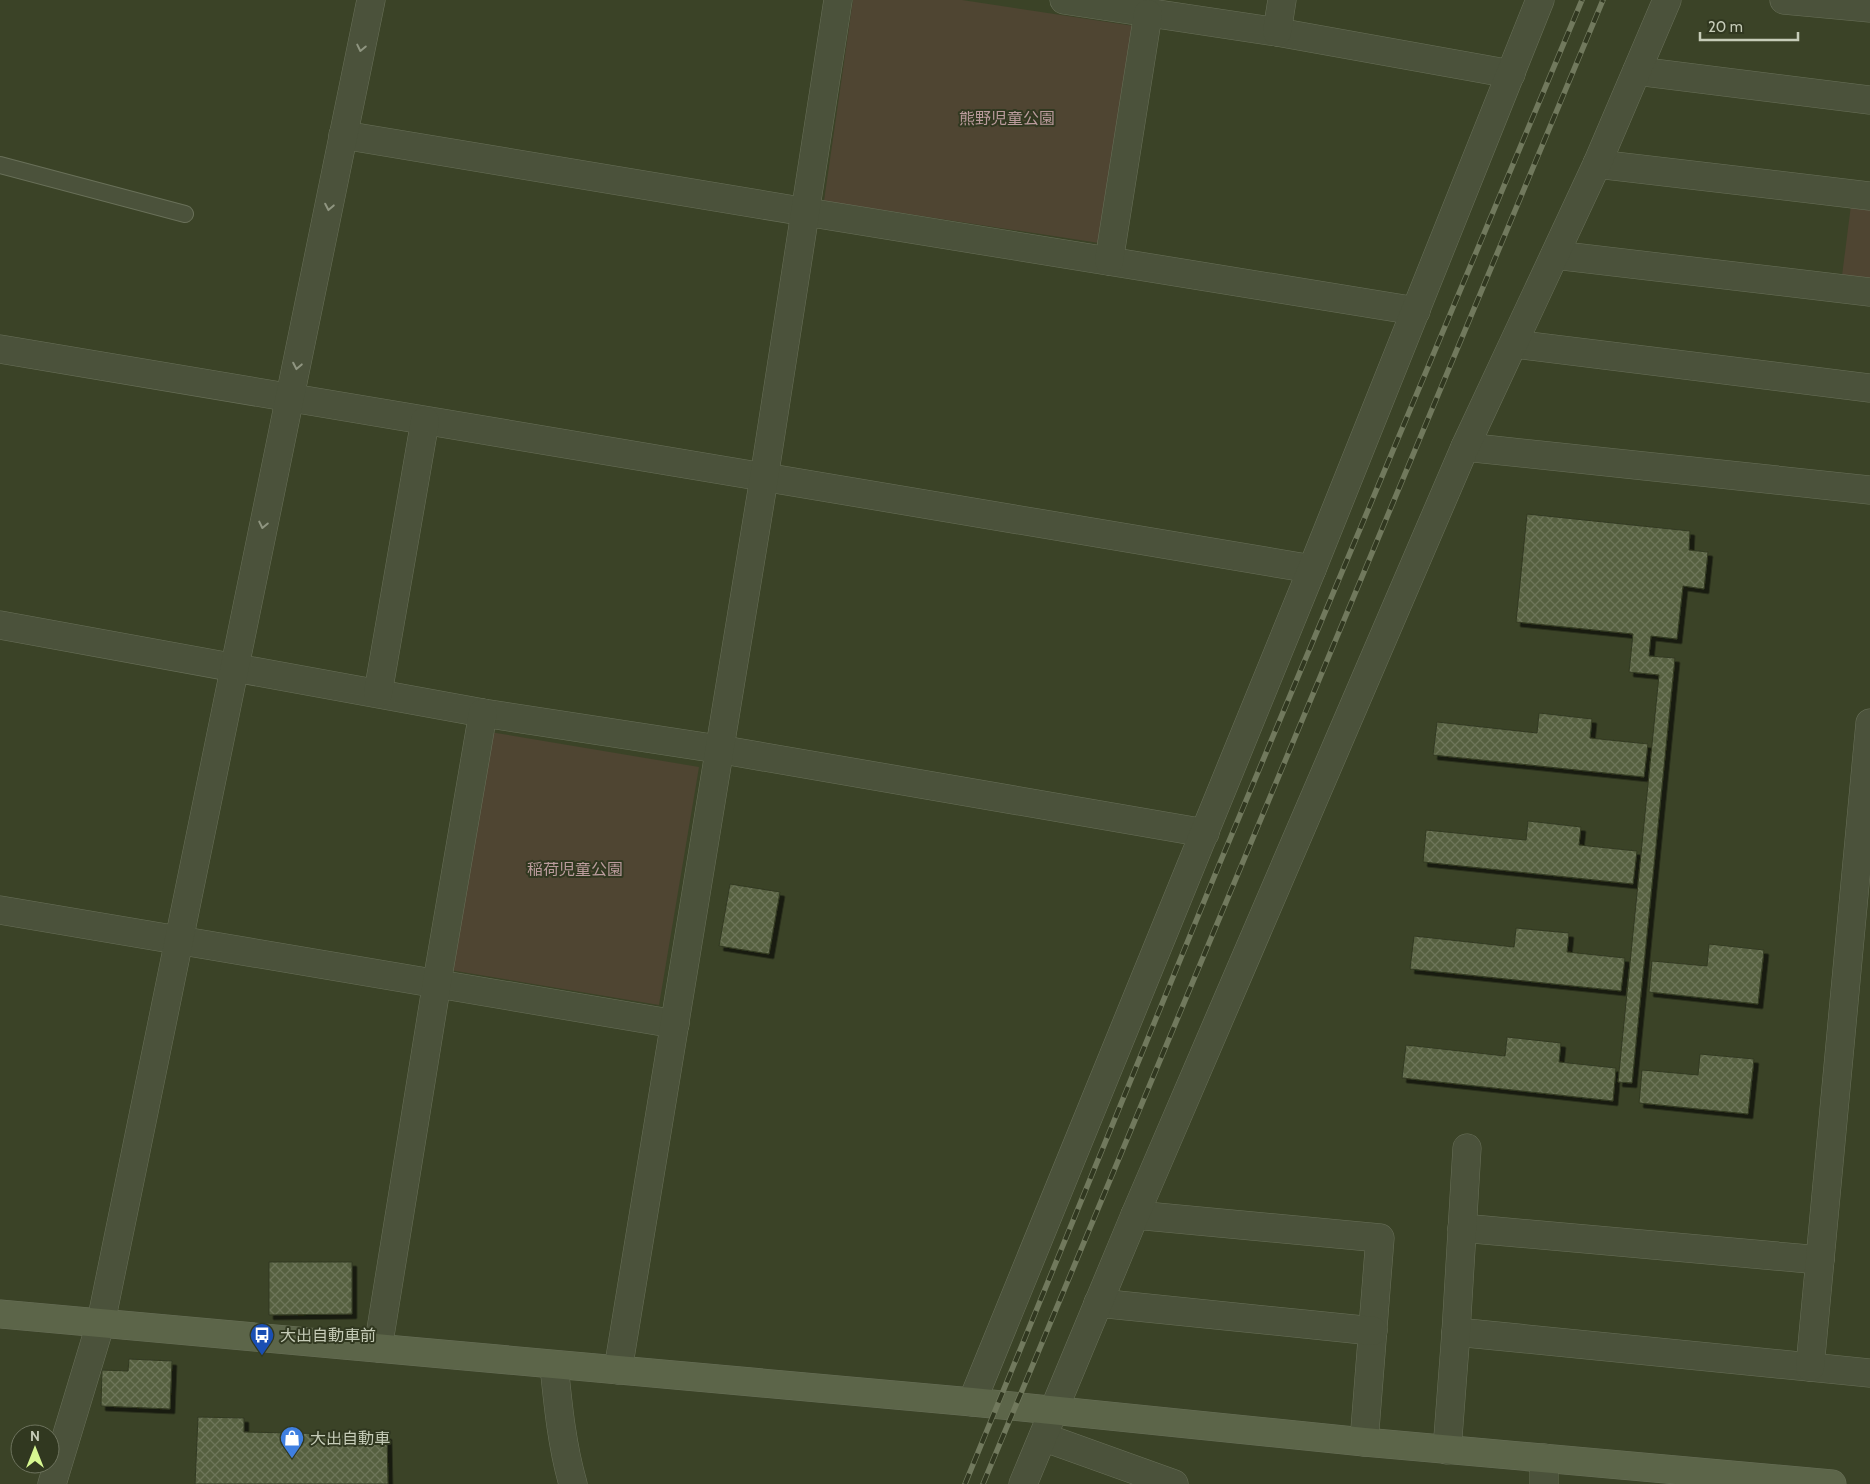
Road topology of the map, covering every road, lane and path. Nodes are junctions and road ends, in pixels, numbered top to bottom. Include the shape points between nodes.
1 (371, 0) edge
2 (838, 0) edge
3 (1064, 0) edge
4 (1282, 0) edge
5 (1540, 0) edge
6 (1667, 0) edge
7 (1784, 0) edge
8 (1870, 8) edge
9 (1148, 14) junction
10 (1277, 32) junction
11 (1637, 71) junction
12 (1511, 74) junction
13 (1870, 100) edge
14 (343, 135) junction
15 (1597, 164) junction
16 (0, 166) edge
17 (1870, 196) edge
18 (806, 212) junction
19 (185, 214) dead end
20 (1555, 255) junction
21 (1109, 261) junction
22 (1870, 292) edge
23 (1416, 311) junction
24 (1514, 344) junction
25 (0, 349) edge
26 (1870, 388) edge
27 (290, 398) junction
28 (425, 421) junction
29 (1465, 447) junction
30 (764, 478) junction
31 (1870, 490) edge
32 (1312, 568) junction
33 (0, 625) edge
34 (233, 668) junction
35 (378, 694) junction
36 (483, 713) junction
37 (1870, 723) edge
38 (718, 749) junction
39 (1205, 834) junction
40 (0, 910) edge
41 (178, 939) junction
42 (436, 982) junction
43 (675, 1024) junction
44 (1467, 1148) dead end
45 (1135, 1215) junction
46 (1462, 1228) junction
47 (1820, 1260) junction
48 (1098, 1303) junction
49 (0, 1314) edge
50 (101, 1322) junction
51 (1373, 1331) junction
52 (1456, 1332) junction
53 (378, 1348) junction
54 (554, 1366) junction
55 (1810, 1367) junction
56 (618, 1370) junction
57 (1870, 1373) edge
58 (972, 1402) junction
59 (1053, 1410) junction
60 (1043, 1437) junction
61 (1364, 1442) junction
62 (1447, 1450) junction
63 (1544, 1471) edge
64 (52, 1484) edge
65 (573, 1484) edge
66 (1023, 1484) edge
67 (1174, 1484) edge
68 (1832, 1484) edge

1 -> 14 street
2 - 18 street
3 - 9 street
4 - 10 street
5 - 12 street
6 - 11 street
7 - 8 street
9 - 10 street
9 - 21 street
10 - 12 street
11 - 13 street
11 - 15 street
12 - 23 street
14 - 18 street
14 -> 27 street
15 - 17 street
15 - 20 street
16 - 19 lane
18 - 21 street
18 - 30 street
20 - 22 street
20 - 24 street
21 - 23 street
23 - 32 street
24 - 26 street
24 - 29 street
25 - 27 street
27 - 28 street
27 -> 34 street
28 - 30 street
28 - 35 street
29 - 31 street
29 - 45 street
30 - 32 street
30 - 38 street
32 - 39 street
33 - 34 street
34 - 35 street
34 - 41 street
35 - 36 street
36 - 38 street
36 - 42 street
37 - 47 street
38 - 39 street
38 - 43 street
39 - 58 street
40 - 41 street
41 - 42 street
41 - 50 street
42 - 43 street
42 - 53 street
43 - 56 street
44 - 46 street
45 - 48 street
45 - 51 street via 1380,1238
46 - 47 street
46 - 52 street
47 - 55 street
48 - 51 street
48 - 59 street
49 - 50 street
50 - 53 street
50 - 64 street
51 - 61 street
52 - 55 street
52 - 62 street
53 - 54 street
54 - 56 street
54 - 65 street
55 - 57 street
56 - 58 street
58 - 59 street
59 - 60 street
59 - 61 street
60 - 66 street
60 - 67 street
61 - 62 street
62 - 63 street
63 - 68 street

